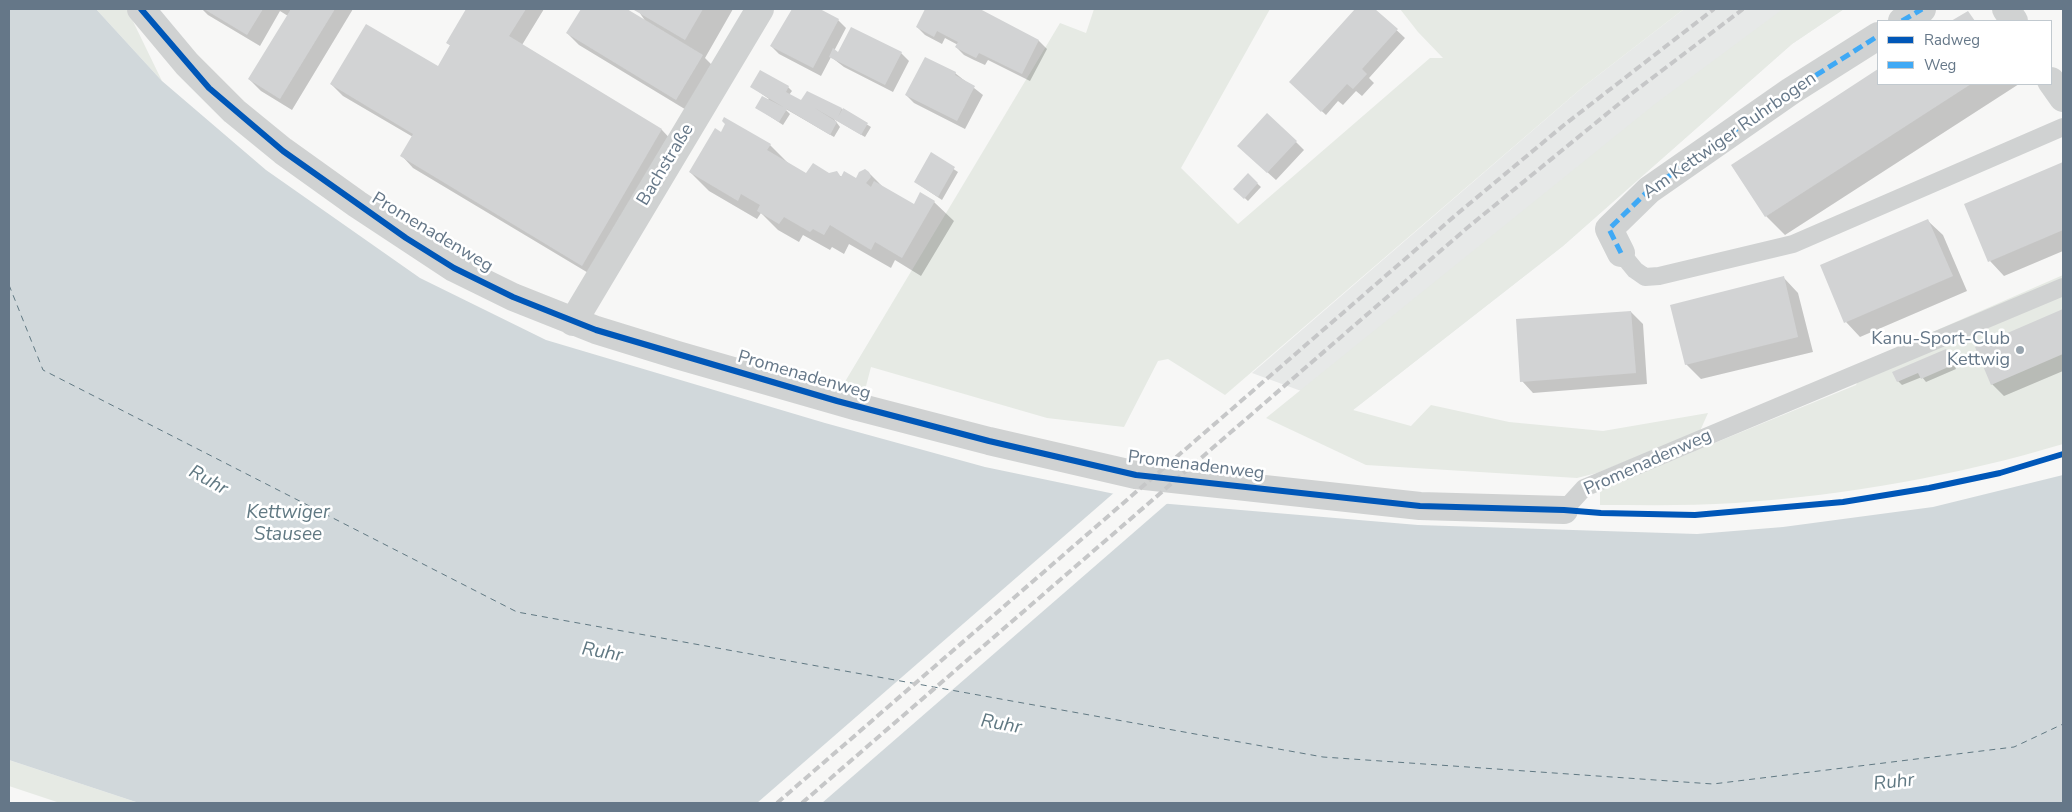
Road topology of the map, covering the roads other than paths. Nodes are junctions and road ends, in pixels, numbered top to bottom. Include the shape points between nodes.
1 (141, 9) edge
2 (760, 9) edge
3 (1922, 9) edge
4 (2006, 9) edge
5 (1904, 20) edge
6 (2013, 20) edge
7 (1877, 37) edge
8 (2052, 82) edge
9 (2063, 98) edge
10 (2063, 127) edge
11 (1621, 253) joint
12 (2063, 287) edge
13 (573, 322) junction
14 (1564, 510) joint

1 - 13 street, Promenadenweg via 234,112 311,172 454,268
2 - 13 street, Bachstraße
3 - 5 street
4 - 6 street
7 - 11 street, Am Kettwiger Ruhrbogen via 1791,91 1649,190 1609,229
8 - 9 street
10 - 11 lane via 1793,244 1645,277
12 - 14 lane, Promenadenweg via 1584,488
13 - 14 street, Promenadenweg via 844,403 1136,475 1420,506

